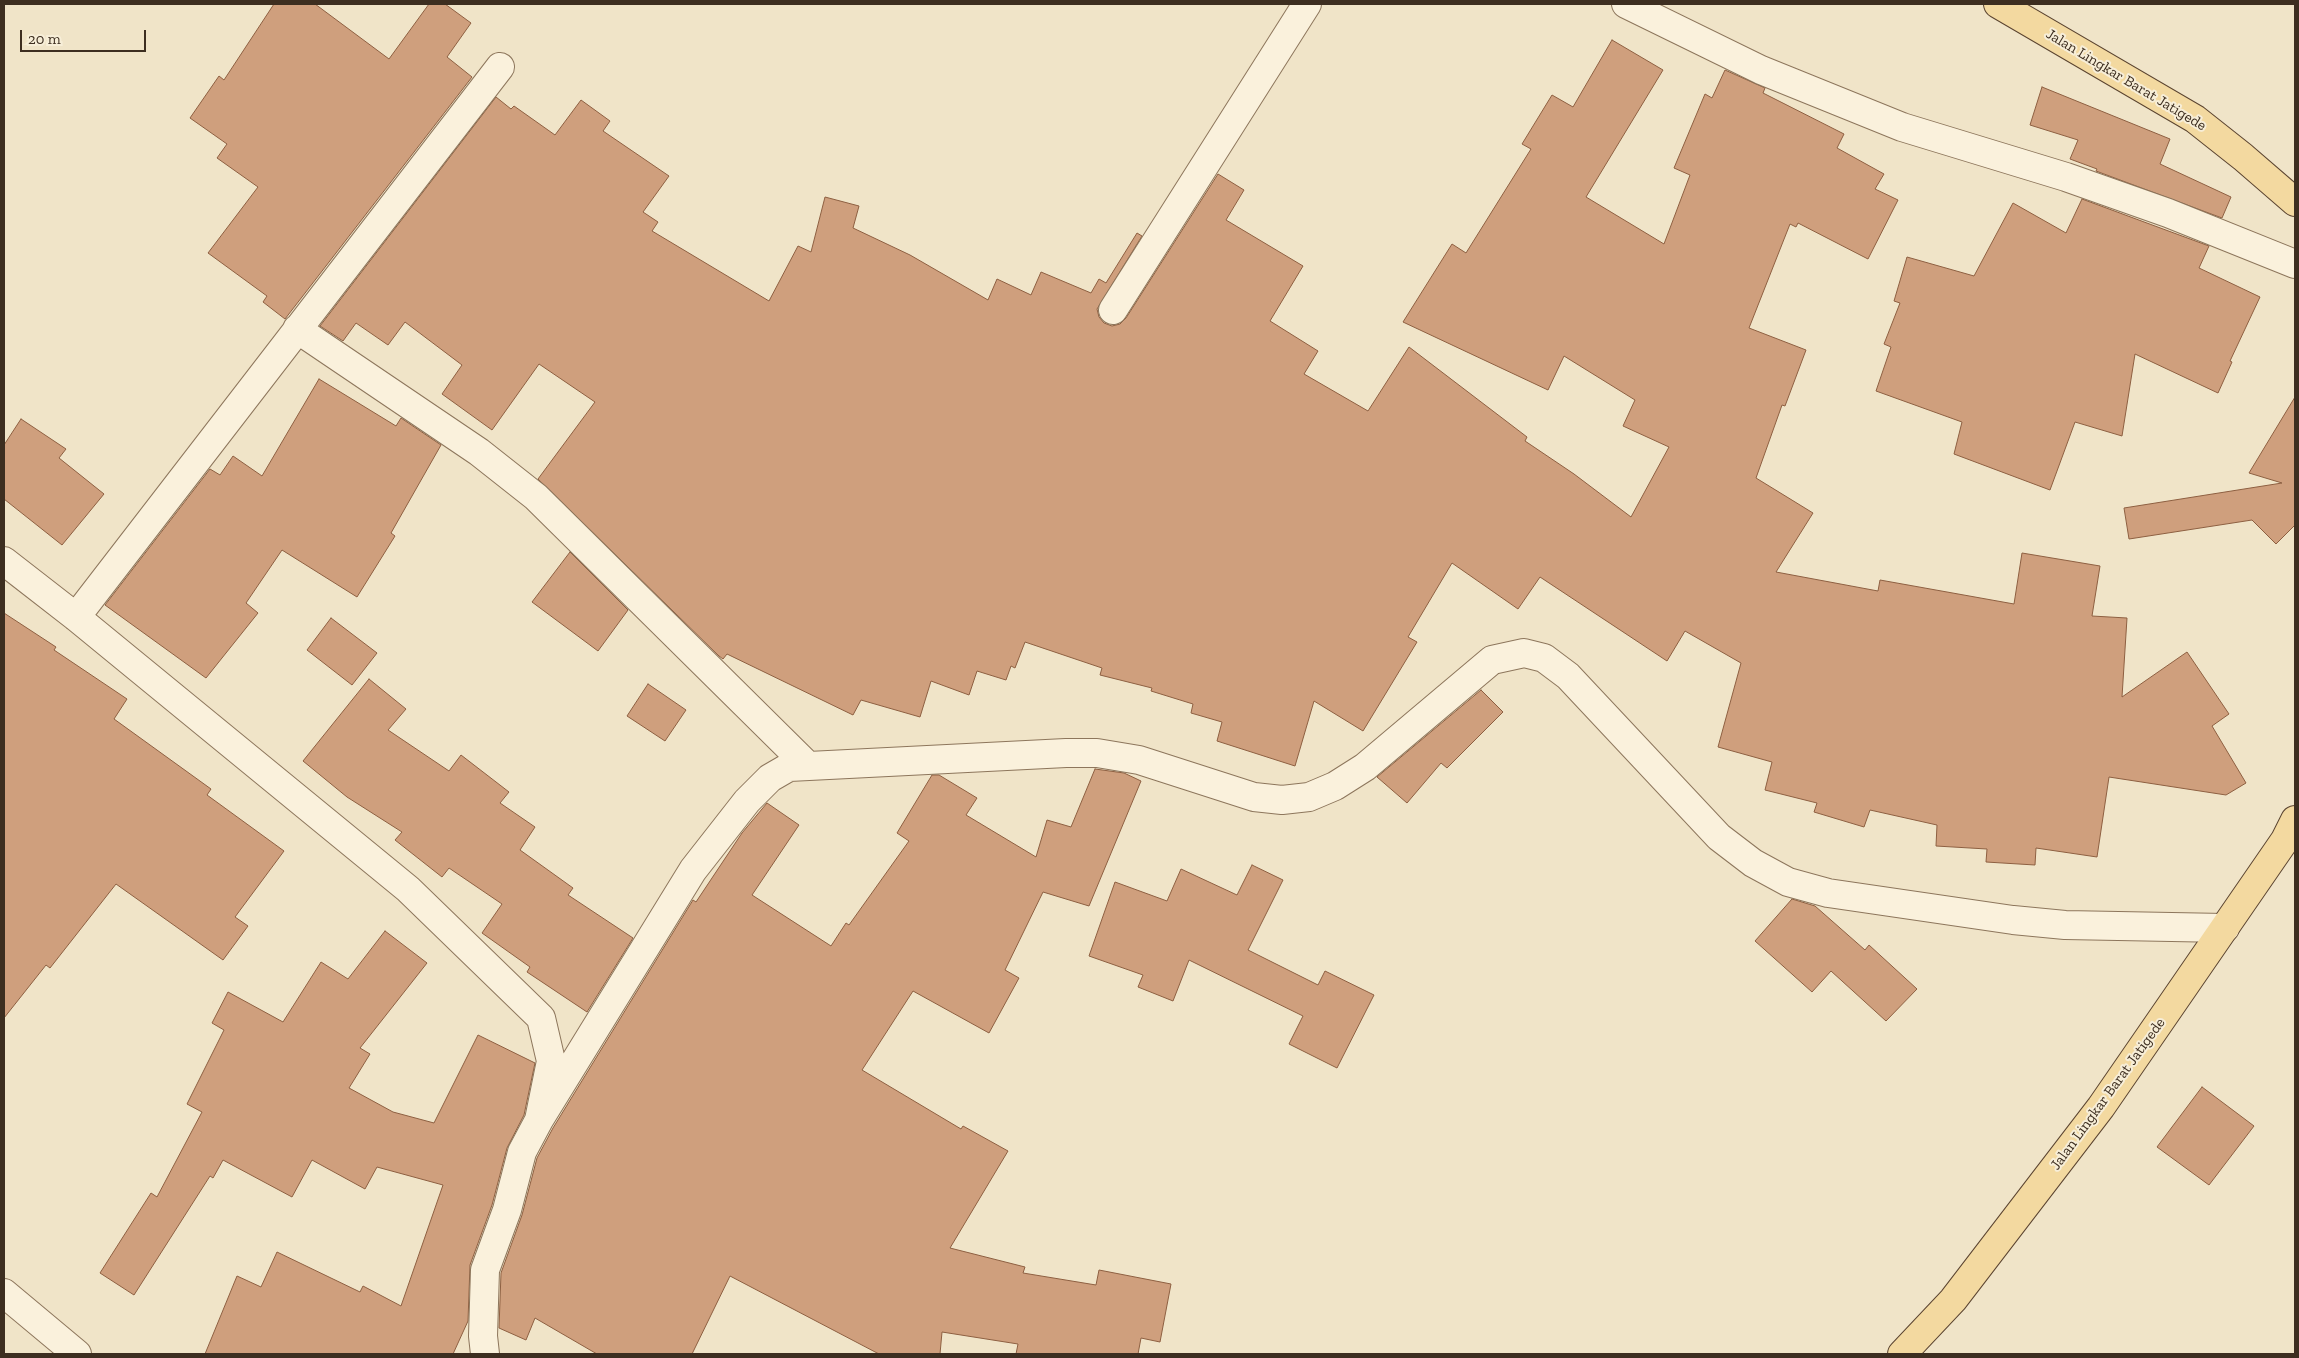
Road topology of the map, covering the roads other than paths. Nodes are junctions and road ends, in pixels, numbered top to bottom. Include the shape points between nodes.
1 (1307, 4) edge
2 (1626, 4) edge
3 (1998, 4) edge
4 (500, 68) dead end
5 (2295, 202) edge
6 (2295, 264) edge
7 (1113, 310) dead end
8 (296, 328) junction
9 (4, 561) edge
10 (76, 617) junction
11 (808, 766) junction
12 (2295, 820) edge
13 (2224, 928) junction
14 (539, 1120) junction
15 (4, 1293) edge
16 (77, 1354) edge
17 (485, 1354) edge
18 (1902, 1354) edge

1 - 7 street
2 - 6 street via 1761,70 1902,127 2066,177 2168,213
3 - 5 main road, Jalan Lingkar Barat Jatigede via 2194,119
4 - 8 street
8 - 10 street
8 - 11 street via 479,452 536,497
9 - 10 street
10 - 14 street via 408,889 541,1018 551,1061
11 - 13 street via 1097,753 1138,760 1254,797 1282,800 1309,797 1335,786 1365,766 1492,660 1524,652 1544,658 1568,676 1719,837 1753,863 1788,882 1828,893 2013,920 2065,925
11 - 14 street via 789,767 770,778 747,801 694,870
12 - 13 main road, Jalan Lingkar Barat Jatigede via 2285,840
13 - 18 main road, Jalan Lingkar Barat Jatigede via 2101,1107 1953,1300
14 - 17 street via 522,1152 507,1210 485,1270
15 - 16 street

